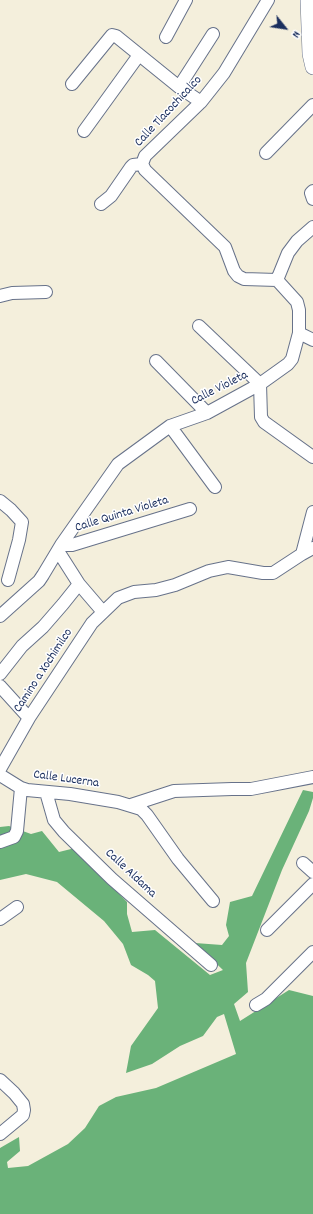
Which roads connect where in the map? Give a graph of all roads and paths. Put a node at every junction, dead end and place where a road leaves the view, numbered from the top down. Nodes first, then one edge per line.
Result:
1 (186, 0) edge
2 (268, 0) edge
3 (308, 0) edge
4 (213, 34) dead end
5 (166, 37) dead end
6 (139, 55) junction
7 (313, 67) edge
8 (72, 84) dead end
9 (179, 87) junction
10 (201, 102) junction
11 (313, 105) edge
12 (84, 131) dead end
13 (266, 153) dead end
14 (142, 164) junction
15 (313, 191) edge
16 (313, 199) edge
17 (101, 204) dead end
18 (313, 228) edge
19 (277, 280) junction
20 (46, 292) dead end
21 (0, 296) edge
22 (199, 326) dead end
23 (299, 334) junction
24 (313, 340) edge
25 (156, 362) dead end
26 (260, 384) junction
27 (207, 413) junction
28 (170, 426) junction
29 (313, 457) edge
30 (215, 487) dead end
31 (0, 501) edge
32 (190, 509) dead end
33 (313, 512) edge
34 (60, 548) junction
35 (313, 548) edge
36 (302, 554) junction
37 (8, 580) dead end
38 (79, 584) junction
39 (103, 612) junction
40 (0, 616) edge
41 (0, 674) edge
42 (0, 686) edge
43 (29, 718) junction
44 (0, 769) edge
45 (0, 775) edge
46 (313, 777) edge
47 (21, 788) junction
48 (46, 792) junction
49 (131, 805) junction
50 (0, 842) edge
51 (303, 863) dead end
52 (313, 872) edge
53 (313, 884) edge
54 (213, 901) dead end
55 (17, 907) dead end
56 (0, 919) edge
57 (267, 930) dead end
58 (313, 952) edge
59 (211, 965) dead end
60 (256, 1005) dead end
61 (0, 1080) edge
62 (0, 1134) edge

1 - 5 street
2 - 10 street, Calle Tlacochicalco
3 - 7 main road
4 - 9 street
6 - 8 street
6 - 9 street
6 - 12 street
9 - 10 street
10 - 14 street, Calle Tlacochicalco
11 - 13 street
14 - 17 street
14 - 19 street, Calle Tlacochicalco
15 - 16 street
18 - 19 street
19 - 23 street, Calle Violeta
20 - 21 street
22 - 26 street
23 - 24 street
23 - 26 street, Calle Violeta
25 - 27 street
26 - 27 street, Calle Violeta
26 - 29 street
27 - 28 street, Calle Violeta
28 - 30 street
28 - 34 street, Calle Violeta
31 - 37 street
32 - 34 street, Calle Quinta Violeta
33 - 36 street
34 - 38 street
34 - 40 street, Calle Violeta
35 - 36 street, Camino a Xochimilco
36 - 39 street, Camino a Xochimilco
38 - 39 street
38 - 41 street
39 - 43 street, Camino a Xochimilco
42 - 43 street
43 - 44 street, Camino a Xochimilco
45 - 47 street, Calle Lucerna
46 - 49 street
47 - 48 street, Calle Lucerna
47 - 50 street
48 - 49 street, Calle Lucerna
48 - 59 street, Calle Aldama
49 - 54 street
51 - 52 street
53 - 57 street
55 - 56 street
58 - 60 street
61 - 62 street

